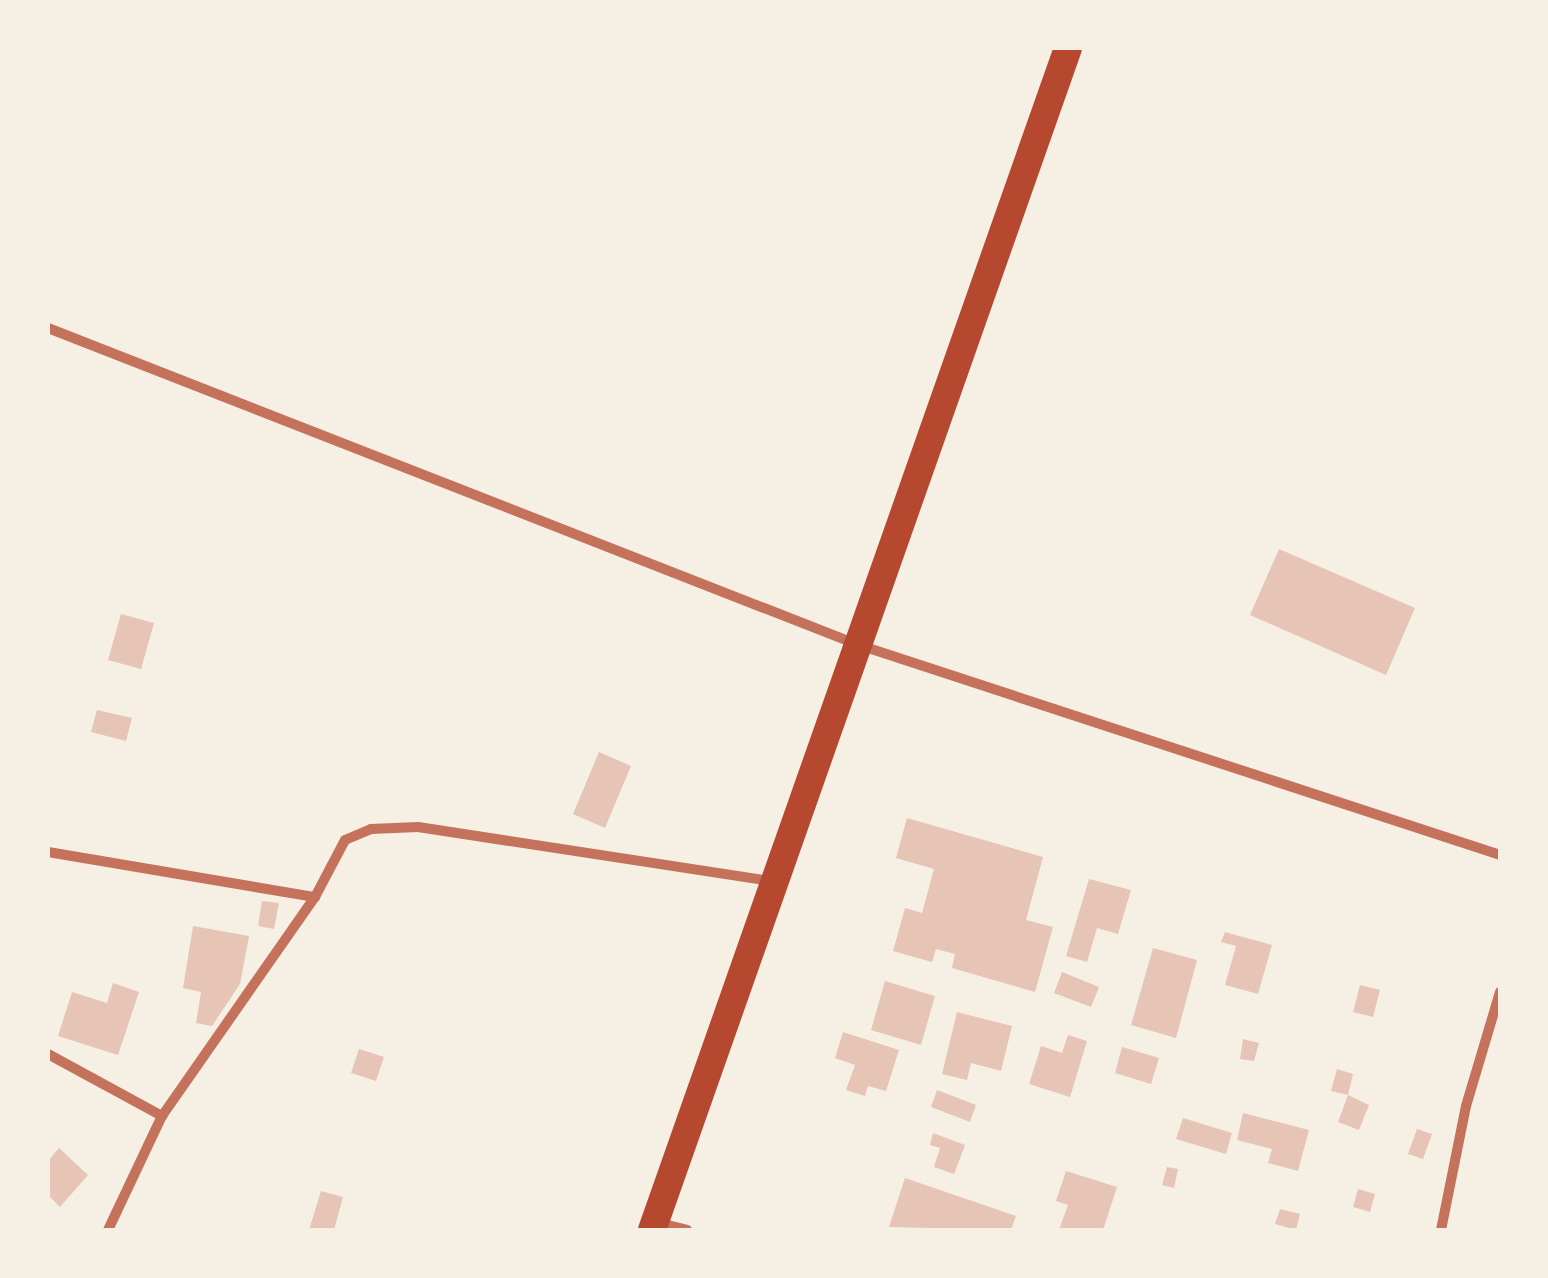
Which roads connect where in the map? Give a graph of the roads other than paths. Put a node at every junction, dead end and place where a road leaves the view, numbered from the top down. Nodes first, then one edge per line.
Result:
1 (1068, 48) edge
2 (48, 328) edge
3 (856, 644) junction
4 (48, 852) edge
5 (1500, 855) edge
6 (772, 881) junction
7 (315, 897) junction
8 (1500, 992) edge
9 (48, 1054) edge
10 (162, 1116) junction
11 (654, 1226) edge
12 (108, 1230) edge
13 (687, 1230) edge
14 (1442, 1230) edge

1 - 3 highway
2 - 3 street
3 - 5 street
3 - 6 highway
4 - 7 street
6 - 7 street
6 - 11 highway
7 - 10 street
8 - 14 street
9 - 10 street
10 - 12 street
11 - 13 street

